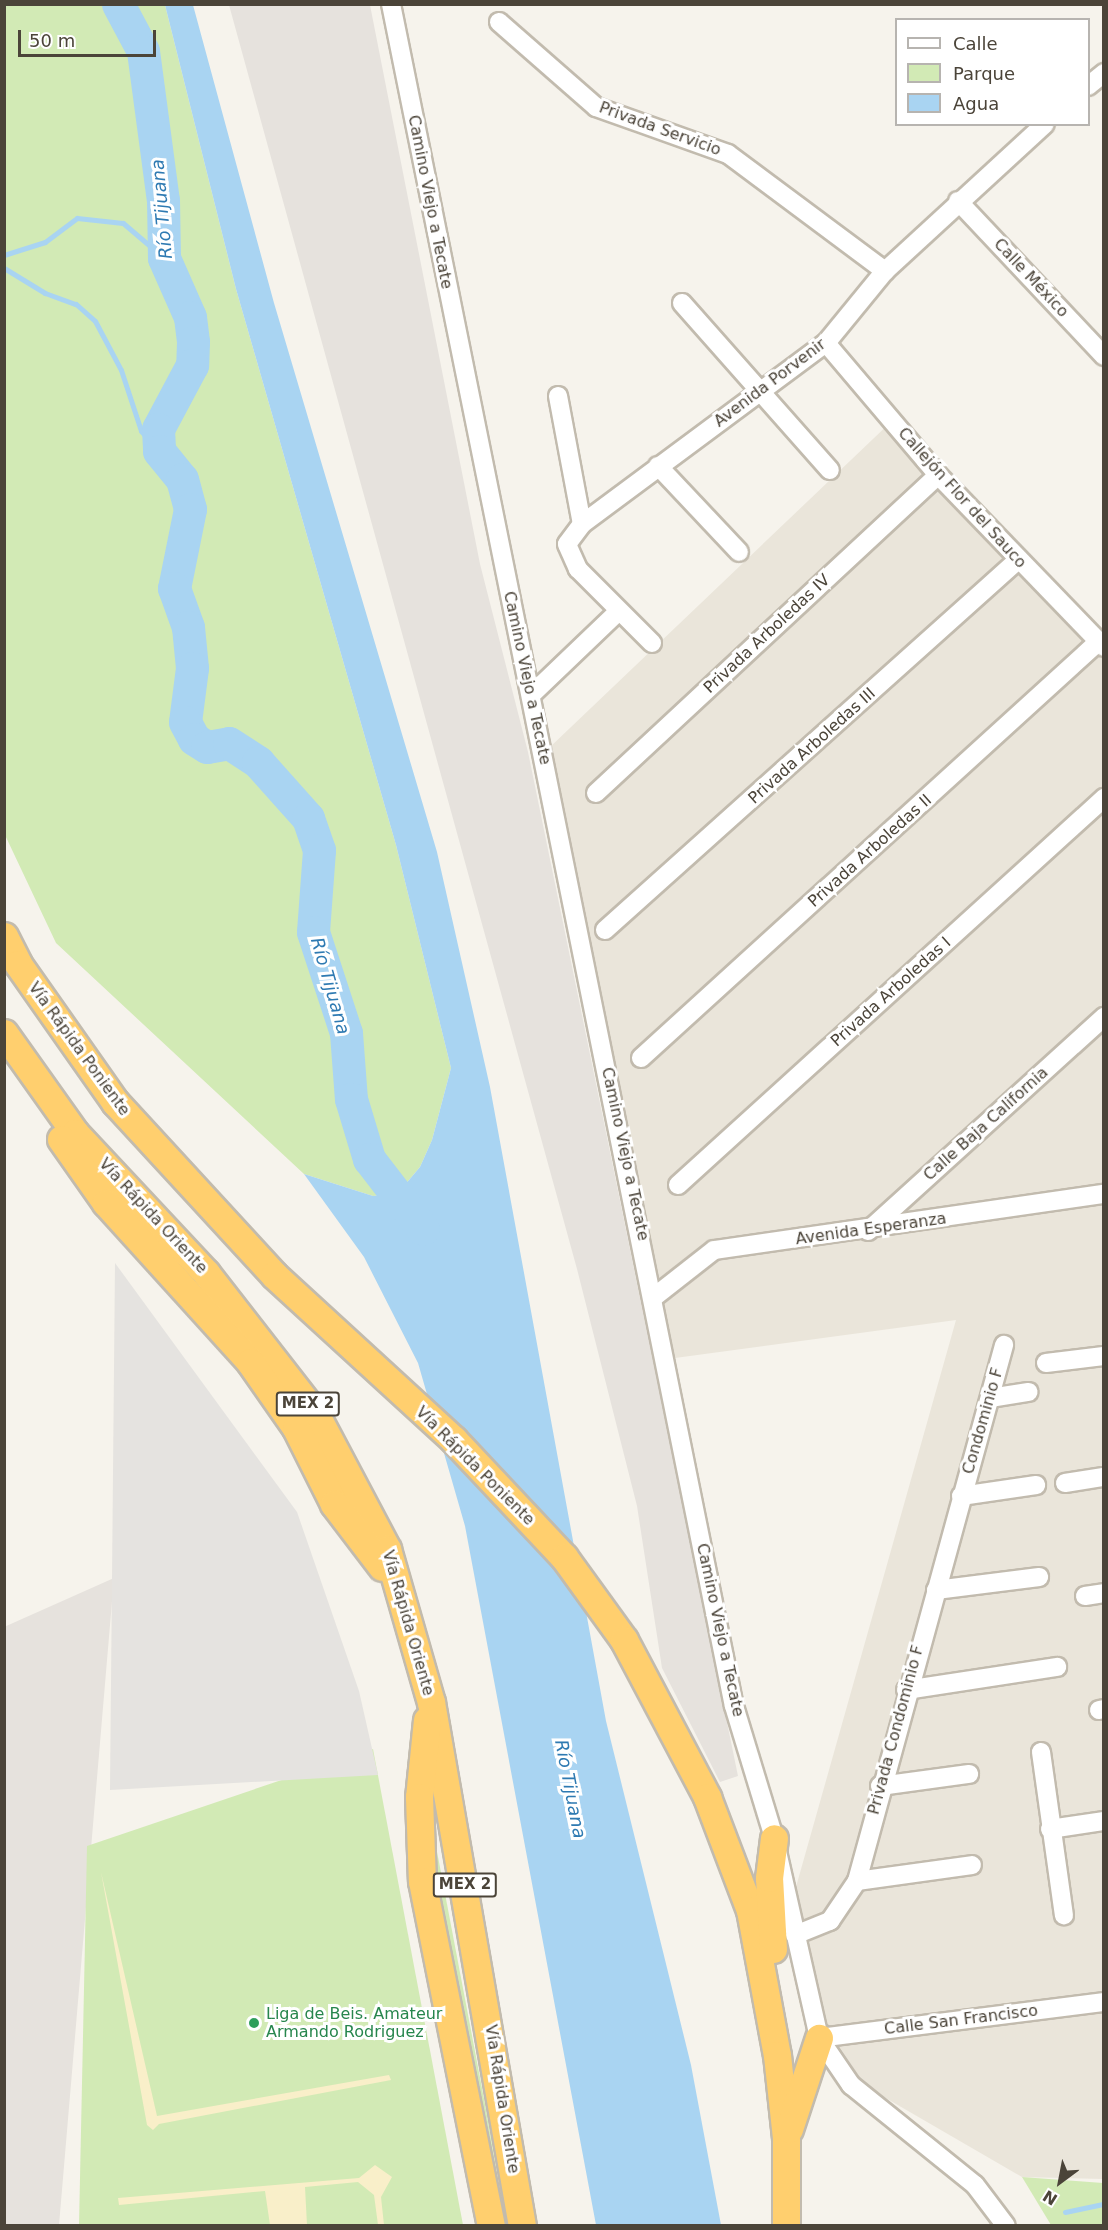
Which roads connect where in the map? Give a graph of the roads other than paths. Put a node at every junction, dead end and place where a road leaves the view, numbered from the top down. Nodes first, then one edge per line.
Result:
1 (391, 4) edge
2 (499, 22) dead end
3 (1104, 73) edge
4 (1090, 85) edge
5 (1043, 126) edge
6 (958, 201) junction
7 (885, 270) junction
8 (682, 303) dead end
9 (826, 344) junction
10 (1104, 356) edge
11 (759, 392) junction
12 (558, 396) dead end
13 (658, 466) junction
14 (831, 470) dead end
15 (938, 475) junction
16 (582, 524) junction
17 (739, 552) dead end
18 (1018, 561) junction
19 (618, 612) junction
20 (651, 643) dead end
21 (1101, 644) edge
22 (531, 695) junction
23 (596, 793) dead end
24 (1104, 798) edge
25 (605, 930) dead end
26 (4, 936) edge
27 (1104, 1017) edge
28 (4, 1033) edge
29 (641, 1058) dead end
30 (4, 1060) edge
31 (678, 1185) dead end
32 (1104, 1194) edge
33 (868, 1231) junction
34 (654, 1297) junction
35 (1004, 1345) dead end
36 (1104, 1356) edge
37 (1046, 1363) dead end
38 (1029, 1392) dead end
39 (990, 1398) junction
40 (1104, 1477) edge
41 (1065, 1483) dead end
42 (1036, 1485) dead end
43 (961, 1496) junction
44 (1040, 1577) dead end
45 (400, 1590) junction
46 (936, 1590) junction
47 (1104, 1593) edge
48 (1085, 1596) dead end
49 (1057, 1667) dead end
50 (906, 1690) junction
51 (431, 1702) junction
52 (1041, 1752) dead end
53 (969, 1774) dead end
54 (880, 1786) junction
55 (1104, 1821) edge
56 (1050, 1829) junction
57 (774, 1838) junction
58 (972, 1865) dead end
59 (857, 1881) junction
60 (1064, 1915) dead end
61 (795, 1935) junction
62 (1104, 2002) edge
63 (819, 2037) junction
64 (777, 2055) junction
65 (786, 2138) junction
66 (490, 2226) edge
67 (522, 2226) edge
68 (786, 2226) edge
69 (1006, 2226) edge

1 - 22 street, Camino Viejo a Tecate
2 - 7 street, Privada Servicio
3 - 4 street
5 - 6 street, Avenida Porvenir
6 - 7 street, Avenida Porvenir
6 - 10 street, Calle México
7 - 9 street, Avenida Porvenir
8 - 11 street
9 - 11 street, Avenida Porvenir
9 - 15 street, Callejón Flor del Sauco
11 - 13 street, Avenida Porvenir
11 - 14 street
12 - 16 street
13 - 16 street, Avenida Porvenir
13 - 17 street
15 - 18 street, Callejón Flor del Sauco
15 - 23 street, Privada Arboledas IV
16 - 19 street
18 - 21 street, Callejón Flor del Sauco
18 - 25 street, Privada Arboledas III
19 - 20 street
19 - 22 street
21 - 29 street, Privada Arboledas II
22 - 34 street, Camino Viejo a Tecate
24 - 31 street, Privada Arboledas I
26 - 64 highway, Vía Rápida Poniente
27 - 33 street, Calle Baja California
28 - 45 highway, Vía Rápida Oriente / MEX 2
30 - 45 highway
32 - 33 street, Avenida Esperanza
33 - 34 street, Avenida Esperanza
34 - 57 street, Camino Viejo a Tecate
35 - 39 street, Condominio F
36 - 37 street
38 - 39 street
39 - 43 street, Condominio F
40 - 41 street
42 - 43 street
43 - 46 street, Privada Condominio F
44 - 46 street
45 - 51 highway, Vía Rápida Oriente / MEX 2
46 - 50 street, Privada Condominio F
47 - 48 street
49 - 50 street
50 - 54 street, Privada Condominio F
51 - 66 highway
51 - 67 highway, Vía Rápida Oriente / MEX 2
52 - 56 street
53 - 54 street
54 - 59 street, Privada Condominio F
55 - 56 street
56 - 60 street
57 - 61 street, Camino Viejo a Tecate
57 - 64 highway
58 - 59 street
59 - 61 street, Privada Condominio F
61 - 63 street, Camino Viejo a Tecate
62 - 63 street, Calle San Francisco
63 - 65 highway
63 - 69 street, Camino Viejo a Tecate
64 - 65 highway
65 - 68 highway

